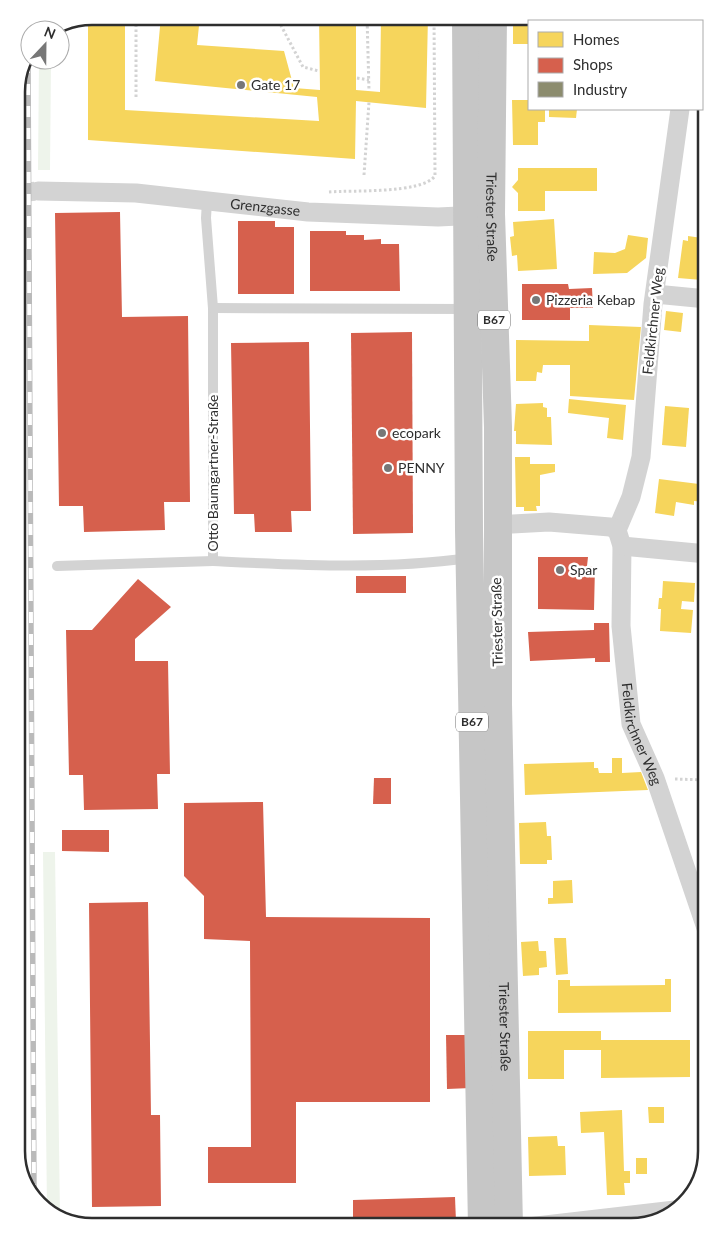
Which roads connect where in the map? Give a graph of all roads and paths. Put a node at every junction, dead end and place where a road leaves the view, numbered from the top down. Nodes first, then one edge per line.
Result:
1 (136, 25) edge
2 (281, 25) edge
3 (367, 25) edge
4 (434, 25) edge
5 (467, 25) edge
6 (492, 25) edge
7 (319, 71) dead end
8 (356, 78) dead end
9 (369, 80) junction
10 (369, 91) dead end
11 (136, 98) dead end
12 (369, 102) dead end
13 (680, 110) edge
14 (364, 175) dead end
15 (38, 191) tunnel mouth
16 (321, 193) dead end
17 (207, 200) junction
18 (480, 216) junction
19 (655, 294) junction
20 (698, 297) edge
21 (213, 308) junction
22 (469, 309) junction
23 (496, 525) junction
24 (619, 538) junction
25 (698, 552) edge
26 (470, 558) junction
27 (213, 561) junction
28 (57, 566) dead end
29 (655, 778) junction
30 (698, 780) edge
31 (698, 905) edge
32 (658, 1212) edge
33 (482, 1218) edge
34 (509, 1218) edge
35 (606, 1218) edge

1 - 11 path
2 - 7 path
3 - 9 path
4 - 16 path
5 - 18 main road, Triester Straße / B67
6 - 18 main road, Triester Straße / B67
8 - 9 path
9 - 10 path
12 - 14 path
13 - 19 street, Feldkirchner Weg
15 - 17 street, Grenzgasse
17 - 18 street, Grenzgasse
17 - 21 lane, Otto Baumgartner-Straße
18 - 22 main road, Triester Straße / B67
18 - 23 main road, Triester Straße / B67
19 - 20 street
19 - 24 street, Feldkirchner Weg
21 - 22 lane
21 - 27 lane, Otto Baumgartner-Straße
22 - 26 main road, Triester Straße / B67
23 - 24 street
23 - 34 main road, Triester Straße / B67
24 - 25 street
24 - 29 street, Feldkirchner Weg
26 - 27 lane, Otto Baumgartner-Straße
26 - 33 main road, Triester Straße / B67
27 - 28 lane
29 - 30 path
29 - 31 street, Feldkirchner Weg
32 - 35 street

